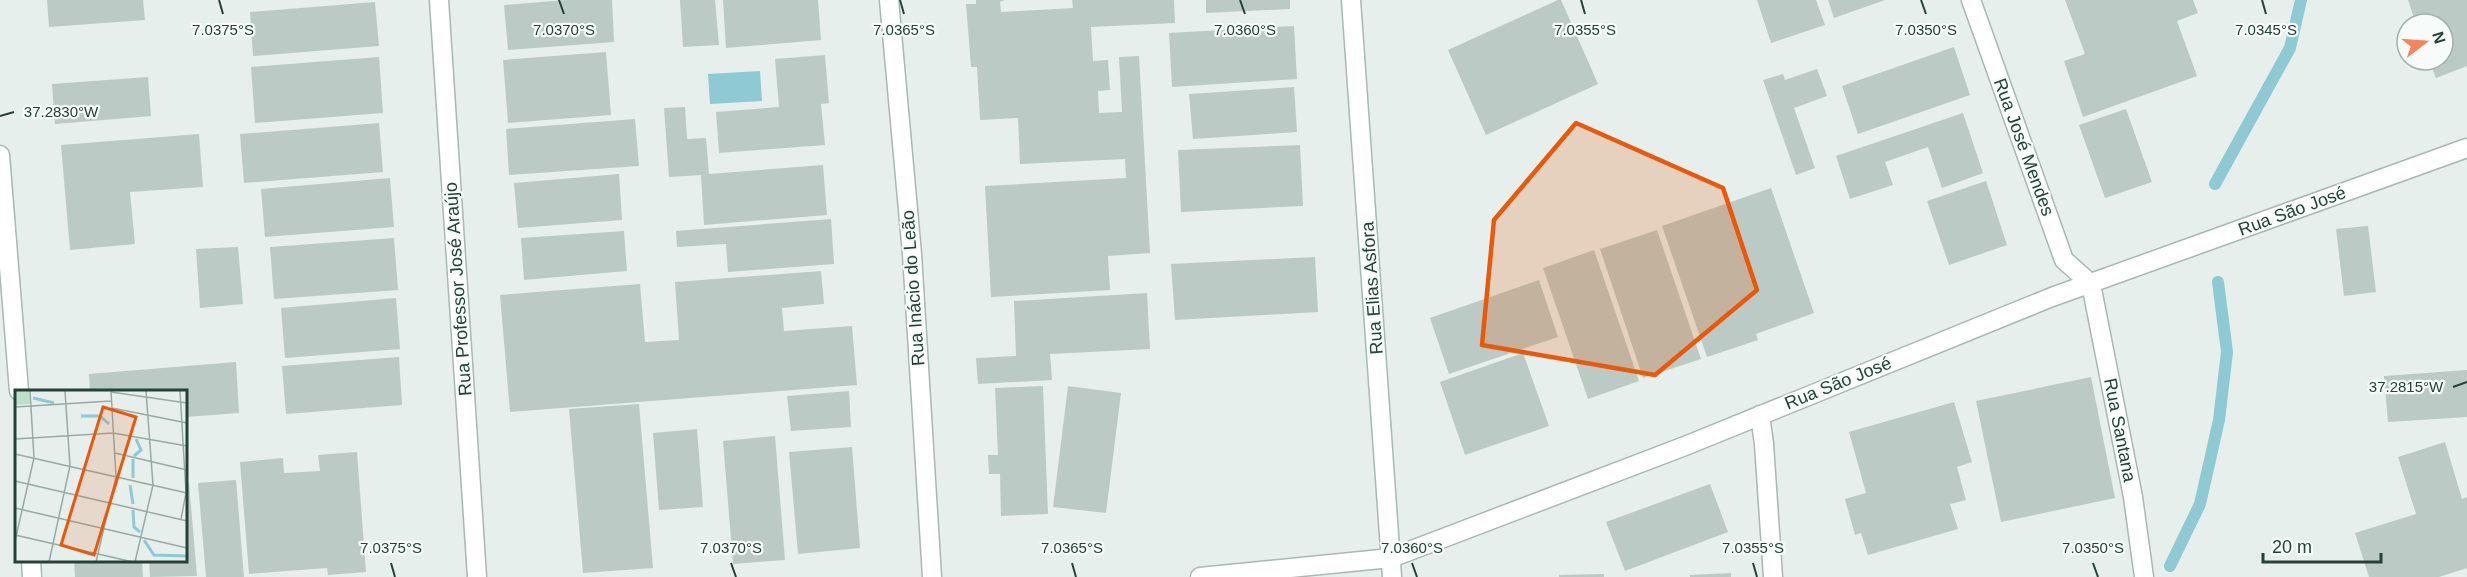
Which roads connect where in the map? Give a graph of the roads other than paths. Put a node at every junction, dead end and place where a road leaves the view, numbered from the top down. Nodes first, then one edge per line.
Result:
1 (439, 0) edge
2 (889, 0) edge
3 (1351, 0) edge
4 (1971, 0) edge
5 (2467, 148) edge
6 (0, 155) edge
7 (2091, 284) junction
8 (19, 390) edge
9 (1760, 415) junction
10 (1391, 558) junction
11 (31, 562) edge
12 (32, 577) edge
13 (477, 577) edge
14 (932, 577) edge
15 (1200, 577) edge
16 (1392, 577) edge
17 (1773, 577) edge
18 (2144, 577) edge

1 - 13 street, Rua Professor José Araújo
2 - 14 street, Rua Inácio do Leão
3 - 10 street, Rua Elias Asfora
4 - 7 street, Rua José Mendes
5 - 7 street, Rua São José
6 - 8 street
7 - 9 street, Rua São José
7 - 18 street, Rua Santana
9 - 10 street, Rua São José
9 - 17 street
10 - 15 street, Rua São José
10 - 16 street, Rua Elias Asfora
11 - 12 street

